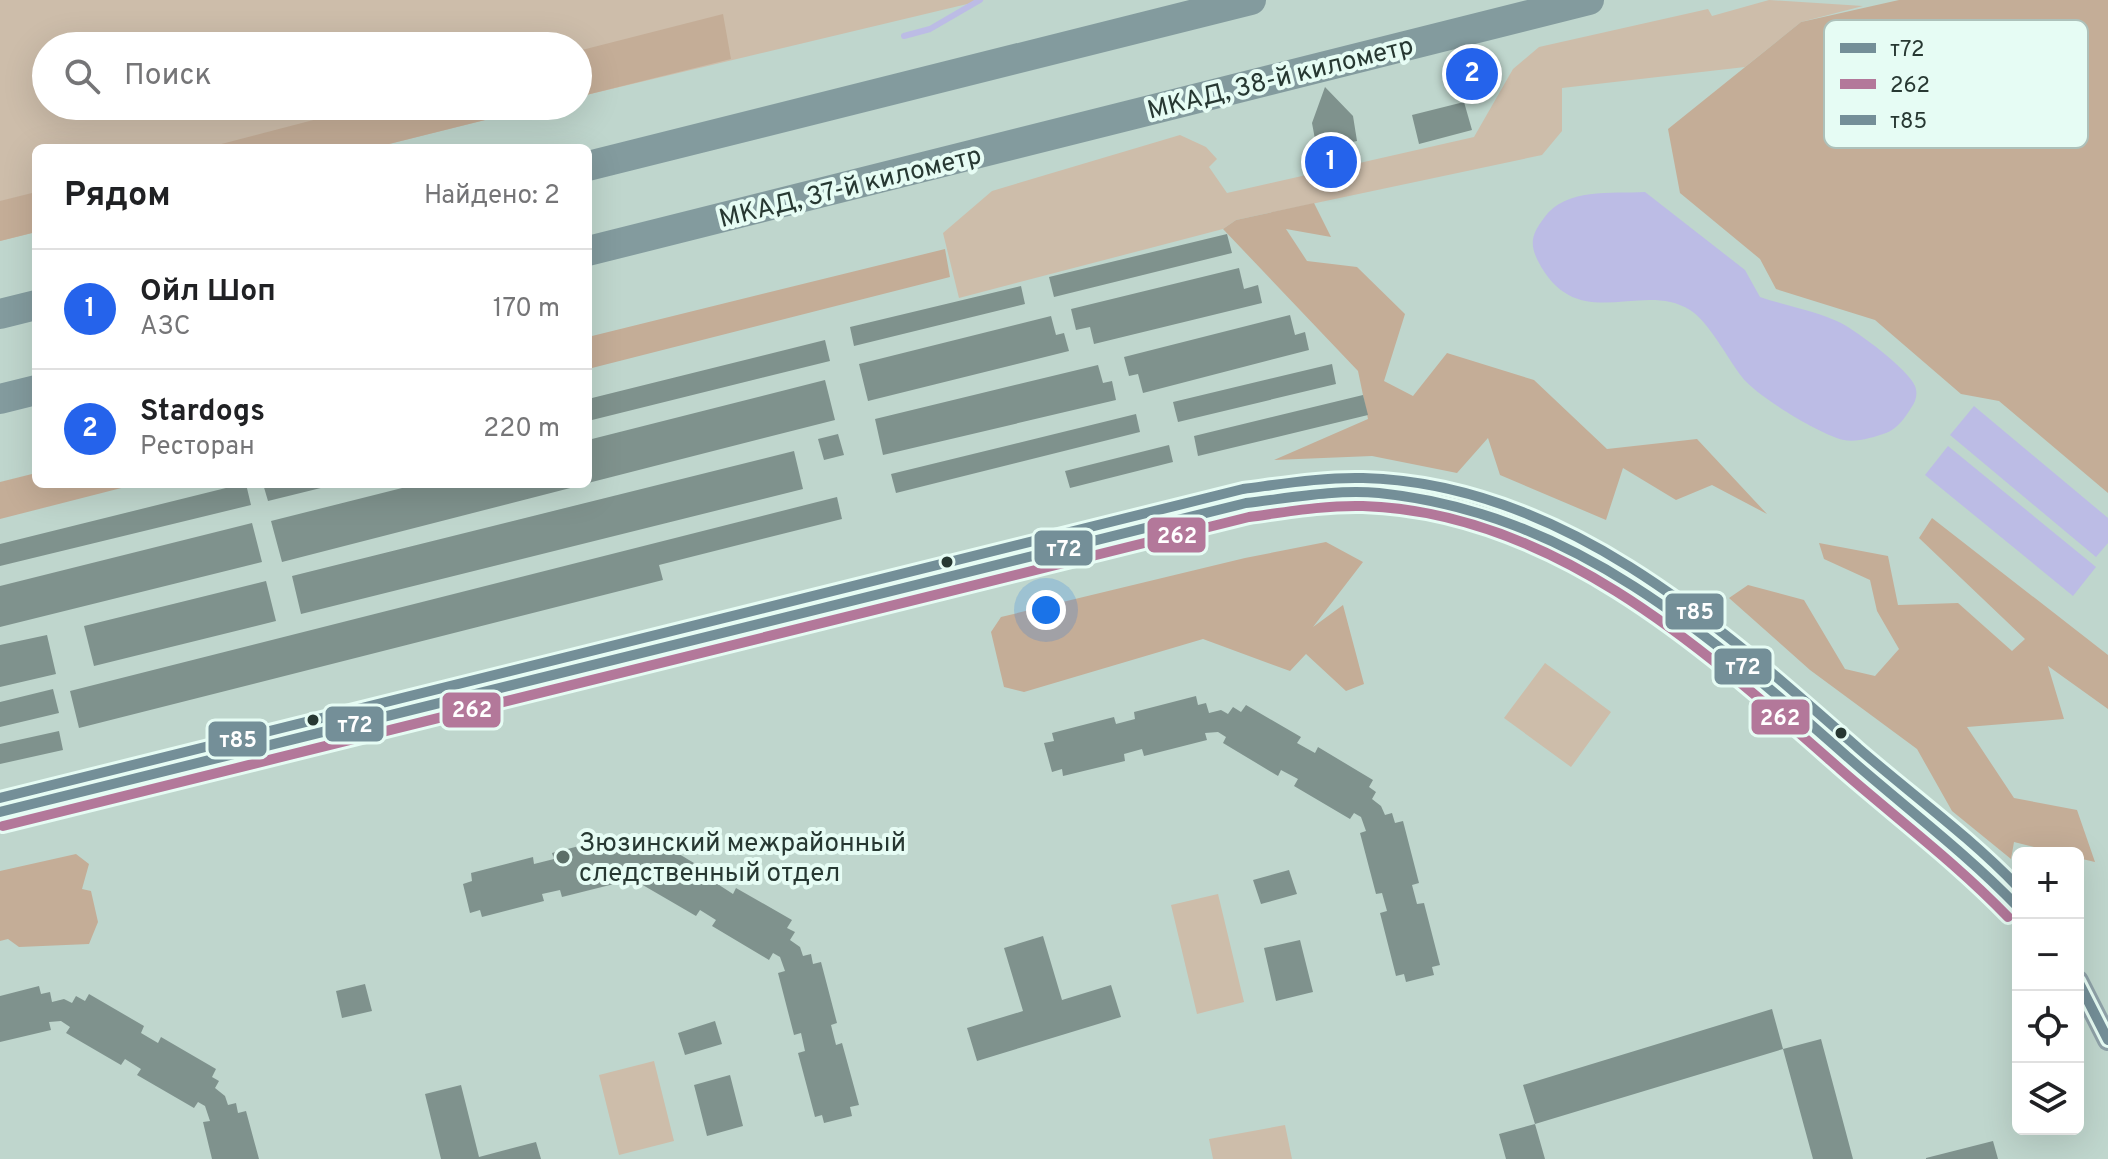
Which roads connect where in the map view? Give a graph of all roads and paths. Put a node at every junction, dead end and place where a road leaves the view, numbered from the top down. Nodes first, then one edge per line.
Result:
1 (1251, 0) edge
2 (1589, 0) edge
3 (1112, 120) joint
4 (592, 165) edge
5 (592, 250) edge
6 (32, 306) edge
7 (0, 314) edge
8 (32, 391) edge
9 (0, 399) edge
10 (0, 812) edge
11 (2012, 901) edge
12 (2084, 983) edge
13 (2084, 991) edge
14 (2108, 992) edge
15 (2106, 1030) edge

1 - 4 highway
2 - 3 highway, МКАД, 38-й километр
3 - 5 highway, МКАД, 37-й километр
6 - 7 highway
8 - 9 highway
10 - 11 street
12 - 14 street
13 - 15 street

